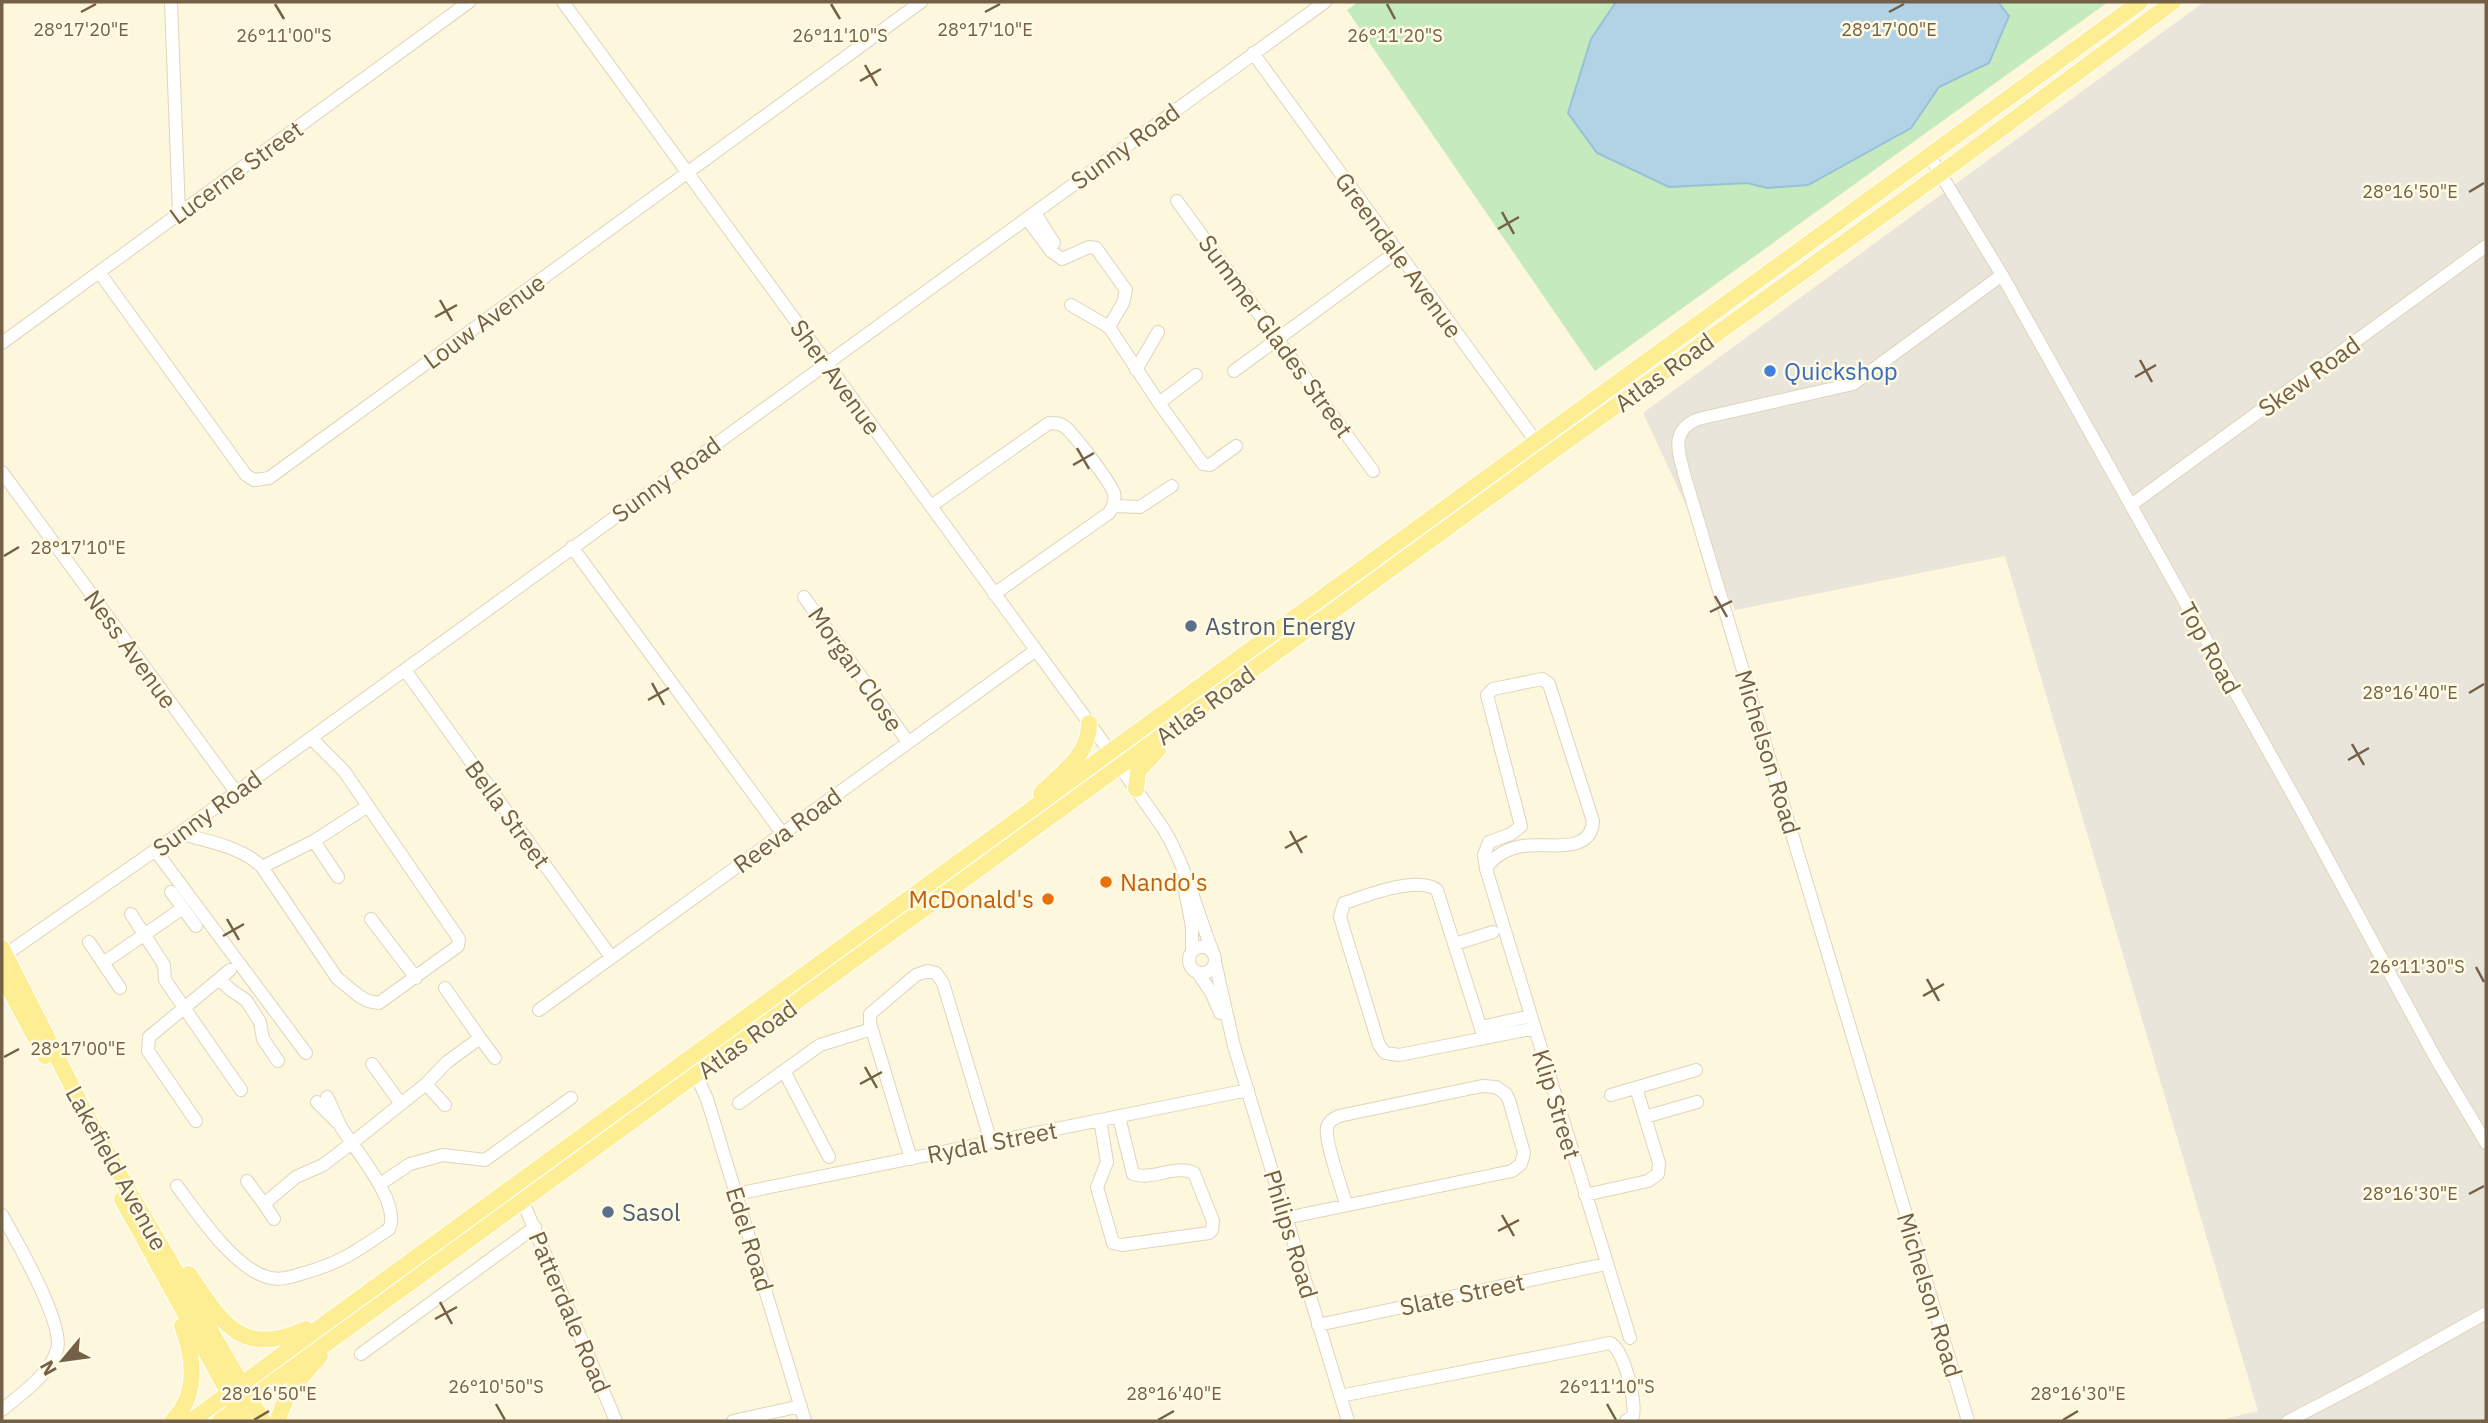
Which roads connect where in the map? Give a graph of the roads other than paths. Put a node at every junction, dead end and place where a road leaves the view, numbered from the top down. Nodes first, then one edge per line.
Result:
1 (171, 2) edge
2 (447, 2) edge
3 (469, 2) edge
4 (563, 2) edge
5 (921, 2) edge
6 (1325, 2) edge
7 (2140, 2) edge
8 (2173, 2) edge
9 (447, 18) junction
10 (1253, 52) junction
11 (1929, 155) junction
12 (1941, 173) junction
13 (687, 174) junction
14 (1177, 201) dead end
15 (179, 213) junction
16 (1031, 216) junction
17 (2486, 246) edge
18 (1396, 252) junction
19 (99, 272) junction
20 (2002, 275) junction
21 (1071, 305) dead end
22 (1109, 327) junction
23 (1158, 332) dead end
24 (1278, 340) junction
25 (2, 343) edge
26 (826, 363) junction
27 (1136, 370) junction
28 (1234, 371) dead end
29 (1196, 375) dead end
30 (1159, 403) junction
31 (1535, 442) junction
32 (1236, 446) dead end
33 (1546, 456) junction
34 (1373, 471) dead end
35 (2, 472) edge
36 (1172, 486) dead end
37 (2131, 505) junction
38 (931, 506) junction
39 (1114, 506) junction
40 (572, 547) junction
41 (994, 594) junction
42 (804, 597) dead end
43 (1036, 650) junction
44 (405, 670) junction
45 (1191, 715) junction
46 (1089, 723) junction
47 (311, 738) junction
48 (908, 742) junction
49 (1110, 752) junction
50 (1120, 766) junction
51 (1136, 789) junction
52 (236, 792) junction
53 (368, 806) junction
54 (1011, 826) junction
55 (180, 833) junction
56 (782, 834) junction
57 (314, 841) junction
58 (155, 850) junction
59 (262, 867) junction
60 (1486, 869) junction
61 (1184, 874) junction
62 (338, 877) dead end
63 (171, 892) dead end
64 (183, 908) junction
65 (131, 914) dead end
66 (371, 919) dead end
67 (195, 926) dead end
68 (1493, 932) dead end
69 (144, 935) junction
70 (89, 942) dead end
71 (1455, 944) junction
72 (1192, 950) junction
73 (3, 954) edge
74 (1214, 956) junction
75 (611, 957) junction
76 (103, 963) junction
77 (230, 970) dead end
78 (1199, 973) junction
79 (2, 975) edge
80 (416, 978) junction
81 (219, 979) junction
82 (120, 988) dead end
83 (444, 988) dead end
84 (184, 1008) junction
85 (539, 1010) dead end
86 (1533, 1022) junction
87 (872, 1029) junction
88 (1483, 1032) junction
89 (480, 1038) junction
90 (1234, 1046) junction
91 (306, 1053) dead end
92 (495, 1058) dead end
93 (688, 1060) junction
94 (278, 1061) dead end
95 (372, 1064) dead end
96 (1696, 1070) dead end
97 (784, 1072) junction
98 (697, 1075) junction
99 (426, 1084) junction
100 (1636, 1088) junction
101 (242, 1090) dead end
102 (1248, 1090) junction
103 (1611, 1095) dead end
104 (571, 1098) dead end
105 (322, 1100) dead end
106 (1698, 1102) dead end
107 (739, 1103) dead end
108 (401, 1104) junction
109 (445, 1105) dead end
110 (1119, 1116) junction
111 (1645, 1117) junction
112 (1100, 1120) junction
113 (196, 1121) dead end
114 (991, 1142) junction
115 (352, 1143) junction
116 (2486, 1143) edge
117 (829, 1157) dead end
118 (911, 1158) junction
119 (247, 1181) dead end
120 (380, 1184) junction
121 (177, 1186) dead end
122 (130, 1193) junction
123 (736, 1194) junction
124 (1585, 1195) junction
125 (523, 1202) junction
126 (264, 1204) junction
127 (1346, 1204) junction
128 (2, 1214) edge
129 (130, 1215) junction
130 (1286, 1218) junction
131 (274, 1219) dead end
132 (535, 1227) junction
133 (1606, 1264) junction
134 (338, 1312) junction
135 (2486, 1313) edge
136 (1318, 1325) junction
137 (343, 1331) junction
138 (1630, 1338) dead end
139 (361, 1354) dead end
140 (242, 1382) junction
141 (228, 1392) junction
142 (1340, 1396) junction
143 (251, 1399) junction
144 (801, 1406) junction
145 (2, 1410) edge
146 (240, 1415) edge
147 (172, 1421) edge
148 (191, 1421) edge
149 (220, 1421) edge
150 (263, 1421) edge
151 (278, 1421) edge
152 (616, 1421) edge
153 (733, 1421) edge
154 (805, 1421) edge
155 (1348, 1421) edge
156 (1626, 1421) edge
157 (1968, 1421) edge
158 (2288, 1421) edge

1 - 15 street
2 - 9 street
3 - 9 street, Lucerne Street
4 - 13 street, Sher Avenue
5 - 13 street, Louw Avenue
6 - 10 street, Sunny Road
7 - 11 main road, Atlas Road
8 - 12 main road, Atlas Road
9 - 15 street, Lucerne Street
10 - 16 street, Sunny Road
10 - 18 street, Greendale Avenue
11 - 12 street, Top Road
11 - 31 main road, Atlas Road
12 - 20 street, Top Road
12 - 33 main road, Atlas Road
13 - 19 street, Louw Avenue
13 - 26 street, Sher Avenue
14 - 24 street, Summer Glades Street
15 - 19 street, Lucerne Street
16 - 22 street
16 - 26 street, Sunny Road
17 - 37 street, Skew Road
18 - 24 street
18 - 31 street, Greendale Avenue
19 - 25 street, Lucerne Street
20 - 37 street, Top Road
20 - 157 street, Michelson Road
21 - 22 street
22 - 27 street
23 - 27 street
24 - 28 street
24 - 34 street, Summer Glades Street
26 - 38 street, Sher Avenue
26 - 40 street, Sunny Road
27 - 30 street
29 - 30 street
30 - 32 street
31 - 33 street, Greendale Avenue
31 - 49 main road, Atlas Road
33 - 45 main road, Atlas Road
35 - 52 street, Ness Avenue
36 - 39 street
37 - 116 street, Top Road
38 - 39 street
38 - 41 street, Sher Avenue
39 - 41 street
40 - 44 street, Sunny Road
40 - 56 street
41 - 43 street, Sher Avenue
42 - 48 street, Morgan Close
43 - 46 street, Sher Avenue
43 - 48 street, Reeva Road
44 - 47 street, Sunny Road
44 - 75 street, Bella Street
45 - 50 main road, Atlas Road
45 - 51 main road
46 - 49 street, Sher Avenue
46 - 54 main road
47 - 52 street, Sunny Road
47 - 53 street
48 - 56 street, Reeva Road
49 - 50 street, Philips Road
49 - 54 main road, Atlas Road
50 - 51 street, Philips Road
50 - 98 main road, Atlas Road
51 - 61 street, Philips Road
52 - 55 street, Sunny Road
53 - 57 street
53 - 80 street
54 - 93 main road, Atlas Road
55 - 58 street, Sunny Road
55 - 59 street
56 - 75 street, Reeva Road
57 - 59 street
57 - 62 street
58 - 73 street, Sunny Road
58 - 91 street
59 - 80 street
60 - 60 street
60 - 86 street, Klip Street
61 - 72 street, Philips Road
61 - 74 street, Philips Road
63 - 64 street
64 - 67 street
64 - 69 street
65 - 69 street
66 - 80 street
68 - 71 street
69 - 76 street
69 - 84 street
70 - 76 street
71 - 88 street
71 - 88 street
72 - 74 street
72 - 78 street
73 - 122 main road, Lakefield Avenue
74 - 78 street
74 - 90 street, Philips Road
75 - 85 street, Reeva Road
76 - 82 street
77 - 81 street
78 - 90 street, Philips Road
79 - 129 main road, Lakefield Avenue
81 - 84 street
81 - 94 street
83 - 89 street
84 - 101 street
84 - 113 street
86 - 88 street
86 - 124 street, Klip Street
87 - 97 street
87 - 114 street
87 - 118 street
89 - 92 street
89 - 99 street
90 - 102 street, Philips Road
93 - 98 street, Edel Road
93 - 134 main road, Atlas Road
95 - 108 street
96 - 100 street
97 - 107 street
97 - 117 street
98 - 123 street, Edel Road
98 - 125 main road, Atlas Road
99 - 108 street
99 - 109 street
100 - 103 street
100 - 111 street
102 - 110 street, Rydal Street
102 - 130 street, Philips Road
104 - 120 street
105 - 115 street
106 - 111 street
108 - 115 street
110 - 112 street, Rydal Street
110 - 112 street
111 - 124 street
112 - 114 street, Rydal Street
114 - 118 street, Rydal Street
115 - 120 street
115 - 126 street
118 - 123 street, Rydal Street
119 - 126 street
120 - 121 street
122 - 134 main road
122 - 140 main road, Lakefield Avenue
123 - 144 street, Edel Road
124 - 133 street, Klip Street
125 - 132 street, Patterdale Road
125 - 137 main road, Atlas Road
126 - 131 street
127 - 127 street
127 - 130 street
128 - 145 street
129 - 141 main road, Lakefield Avenue
129 - 147 main road
130 - 136 street, Philips Road
132 - 139 street
132 - 152 street, Patterdale Road
133 - 136 street, Slate Street
133 - 138 street, Klip Street
134 - 140 main road, Atlas Road
135 - 158 street
136 - 142 street, Philips Road
137 - 143 main road, Atlas Road
137 - 151 main road
140 - 141 main road, Atlas Road
140 - 143 main road, Lakefield Avenue
141 - 146 main road, Lakefield Avenue
141 - 148 main road, Atlas Road
142 - 155 street, Philips Road
142 - 156 street
143 - 146 main road, Atlas Road
143 - 150 main road, Lakefield Avenue
144 - 153 street
144 - 154 street, Edel Road
146 - 149 main road, Atlas Road

